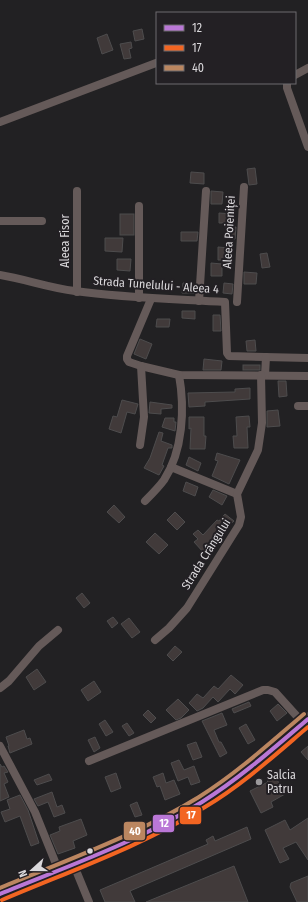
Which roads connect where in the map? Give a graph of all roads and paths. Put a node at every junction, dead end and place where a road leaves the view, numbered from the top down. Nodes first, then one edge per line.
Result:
1 (156, 62) edge
2 (308, 68) edge
3 (296, 74) edge
4 (287, 84) edge
5 (0, 122) edge
6 (305, 131) edge
7 (308, 147) edge
8 (244, 187) dead end
9 (77, 191) dead end
10 (206, 191) dead end
11 (139, 206) dead end
12 (0, 221) edge
13 (42, 221) dead end
14 (0, 275) edge
15 (77, 292) junction
16 (139, 298) junction
17 (151, 299) junction
18 (199, 300) junction
19 (238, 302) dead end
20 (266, 357) junction
21 (308, 358) edge
22 (140, 366) junction
23 (179, 375) junction
24 (263, 375) junction
25 (308, 376) edge
26 (298, 406) dead end
27 (308, 406) edge
28 (140, 445) dead end
29 (171, 467) junction
30 (237, 494) junction
31 (145, 501) dead end
32 (58, 630) dead end
33 (155, 640) dead end
34 (0, 688) edge
35 (306, 721) edge
36 (0, 746) edge
37 (88, 761) dead end
38 (73, 863) junction
39 (58, 869) junction
40 (0, 894) edge
41 (89, 902) edge

1 - 5 street
2 - 3 street
4 - 6 street
6 - 7 street
8 - 19 street, Aleea Poieniței
9 - 15 street, Aleea Fisor
10 - 18 street
11 - 16 street
12 - 13 street
14 - 15 street, Strada Tunelului - Aleea 4
15 - 16 street, Strada Tunelului - Aleea 4
16 - 17 street, Strada Tunelului - Aleea 4
17 - 18 street, Strada Tunelului - Aleea 4
17 - 22 street
18 - 20 street, Strada Tunelului - Aleea 4
20 - 21 street, Strada Tunelului - Aleea 4
20 - 24 street
22 - 23 street
22 - 28 street
23 - 24 street
23 - 29 street
24 - 25 street
24 - 30 street
26 - 27 street
29 - 30 street
29 - 31 street
30 - 33 street, Strada Crângului
32 - 34 street
35 - 37 street
35 - 38 main road
36 - 39 street
38 - 39 main road
38 - 41 street
39 - 40 main road

